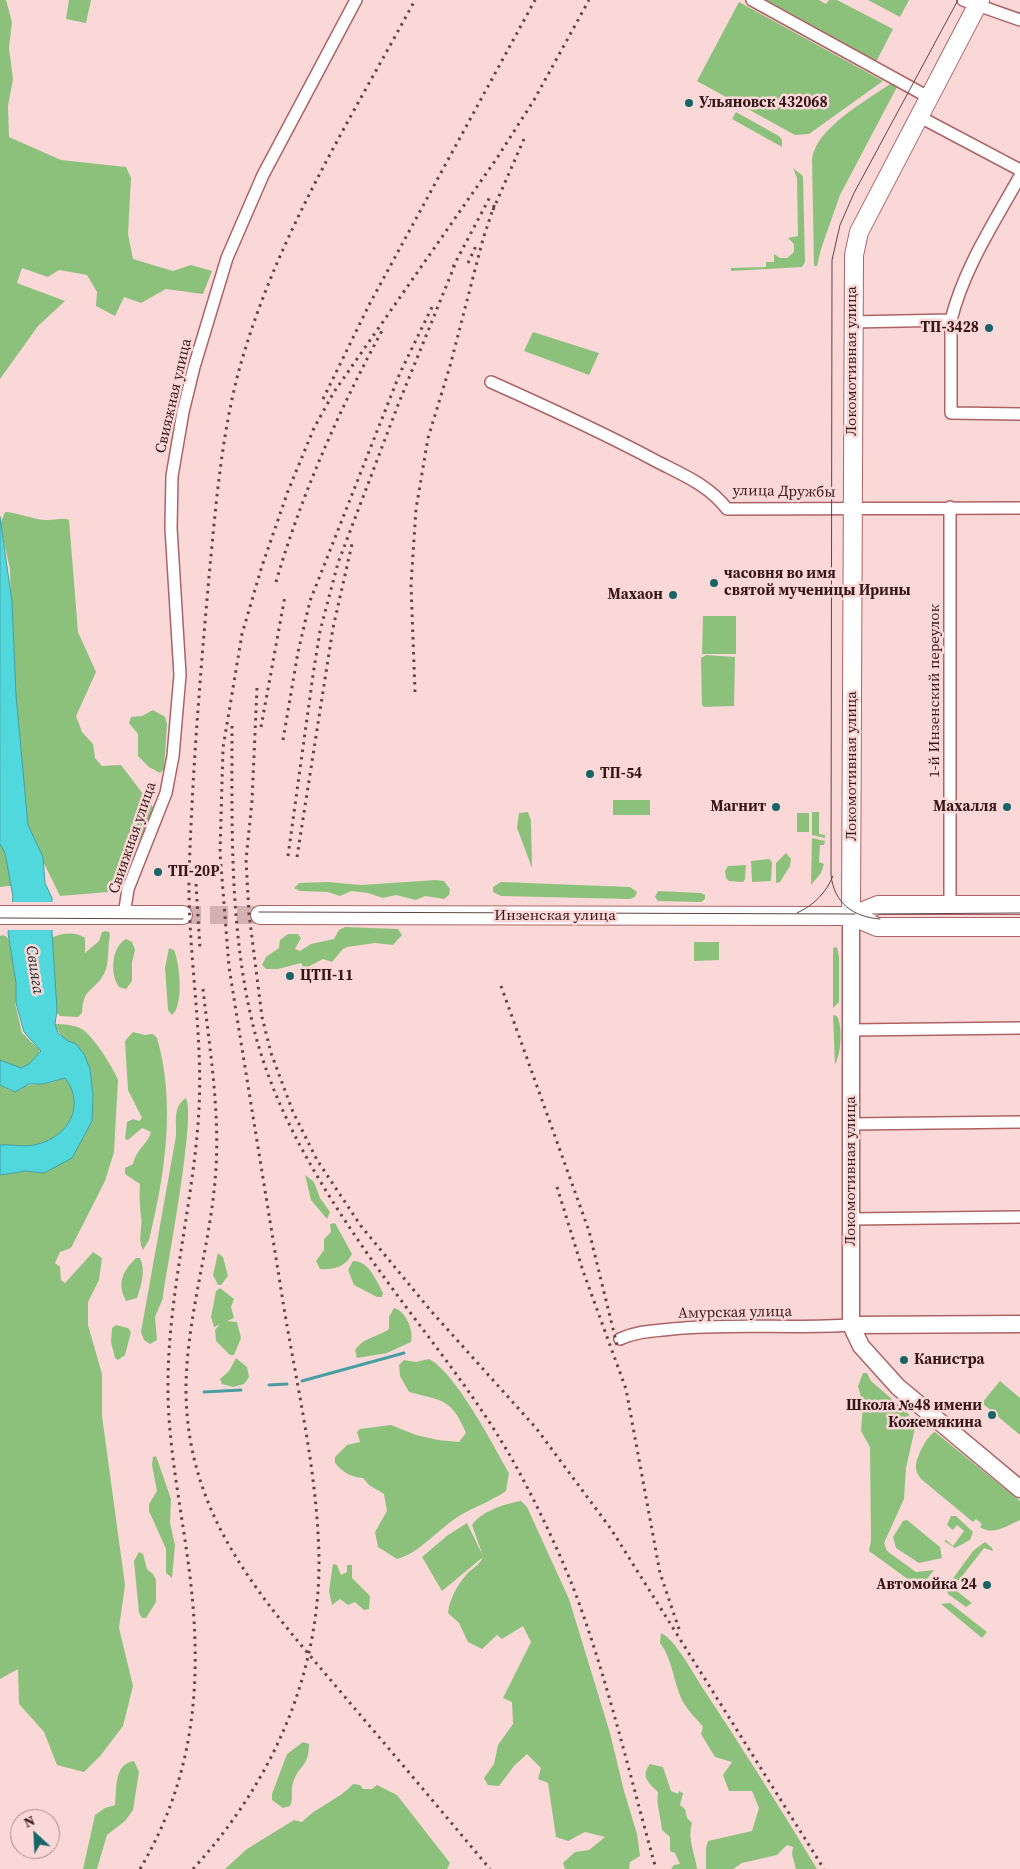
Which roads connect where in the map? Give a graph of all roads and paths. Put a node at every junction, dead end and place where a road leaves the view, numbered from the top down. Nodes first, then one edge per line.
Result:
1 (356, 0) edge
2 (752, 0) edge
3 (973, 2) edge
4 (1020, 20) edge
5 (930, 98) junction
6 (920, 117) junction
7 (1020, 170) edge
8 (1020, 176) edge
9 (951, 320) junction
10 (852, 322) junction
11 (491, 382) dead end
12 (1020, 414) edge
13 (852, 507) junction
14 (950, 507) junction
15 (1020, 508) edge
16 (950, 905) junction
17 (1020, 905) edge
18 (0, 915) edge
19 (124, 915) junction
20 (183, 915) tunnel mouth
21 (260, 915) tunnel mouth
22 (851, 916) junction
23 (1020, 927) edge
24 (1020, 1028) edge
25 (851, 1030) junction
26 (1020, 1122) edge
27 (850, 1124) junction
28 (1020, 1217) edge
29 (851, 1219) junction
30 (1020, 1324) edge
31 (852, 1325) junction
32 (620, 1339) dead end
33 (1020, 1489) edge

1 - 19 street, Свияжная улица
2 - 5 street
3 - 4 street
3 - 5 main road, Локомотивная улица
5 - 6 main road, Локомотивная улица
6 - 7 street
6 - 10 main road, Локомотивная улица
8 - 9 street
9 - 10 street
9 - 12 street
10 - 13 main road, Локомотивная улица
11 - 13 street, улица Дружбы
13 - 14 street, улица Дружбы
13 - 22 main road, Локомотивная улица
14 - 15 street, улица Дружбы
14 - 16 street, 1-й Инзенский переулок
16 - 17 main road, Инзенская улица
16 - 22 main road, Инзенская улица
18 - 19 main road
19 - 20 main road
21 - 22 main road, Инзенская улица
22 - 23 main road, Инзенская улица
22 - 25 main road, Локомотивная улица
24 - 25 street
25 - 27 main road, Локомотивная улица
26 - 27 street
27 - 29 main road, Локомотивная улица
28 - 29 street
29 - 31 main road, Локомотивная улица
30 - 31 main road
31 - 32 street, Амурская улица
31 - 33 main road, Локомотивная улица

